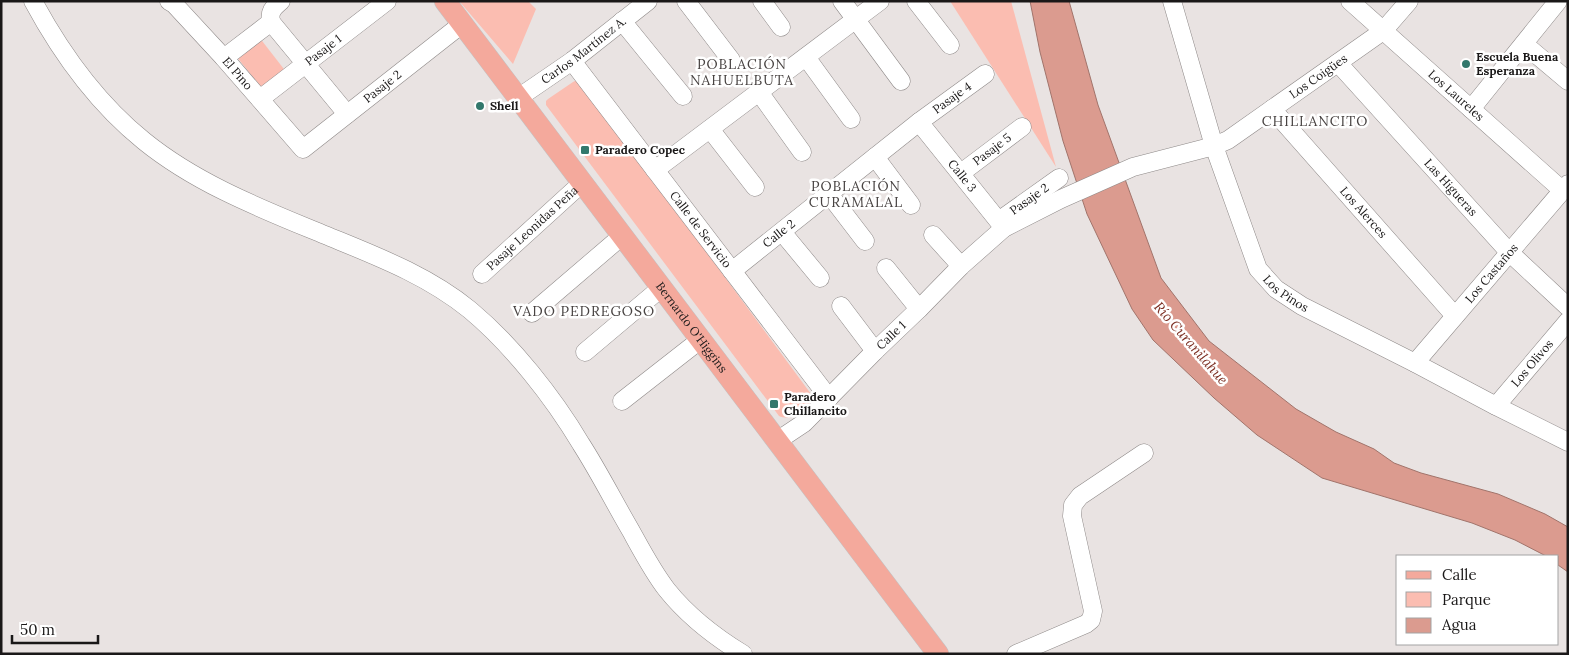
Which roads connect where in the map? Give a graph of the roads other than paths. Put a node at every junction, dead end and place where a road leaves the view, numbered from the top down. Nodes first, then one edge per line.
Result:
1 (33, 1) edge
2 (169, 1) edge
3 (281, 1) edge
4 (387, 1) edge
5 (445, 1) edge
6 (648, 1) edge
7 (686, 1) edge
8 (762, 1) edge
9 (842, 1) edge
10 (880, 1) edge
11 (916, 1) edge
12 (1172, 1) edge
13 (1350, 1) edge
14 (1409, 1) edge
15 (1558, 1) edge
16 (856, 20) junction
17 (622, 21) junction
18 (271, 22) junction
19 (462, 24) junction
20 (781, 27) dead end
21 (1383, 31) junction
22 (1524, 44) junction
23 (950, 45) dead end
24 (806, 57) junction
25 (224, 58) junction
26 (572, 60) junction
27 (732, 60) dead end
28 (1338, 63) junction
29 (306, 64) junction
30 (985, 74) dead end
31 (901, 81) dead end
32 (1568, 81) edge
33 (759, 92) junction
34 (683, 96) dead end
35 (518, 98) junction
36 (260, 99) junction
37 (1272, 109) junction
38 (1471, 109) junction
39 (347, 114) junction
40 (851, 118) dead end
41 (920, 122) junction
42 (1022, 126) dead end
43 (710, 129) junction
44 (1214, 146) junction
45 (303, 149) joint
46 (802, 152) dead end
47 (875, 157) junction
48 (655, 170) junction
49 (961, 173) junction
50 (1059, 178) dead end
51 (582, 183) junction
52 (755, 187) dead end
53 (1565, 187) edge
54 (829, 194) junction
55 (911, 206) dead end
56 (1002, 224) junction
57 (782, 232) junction
58 (934, 234) dead end
59 (622, 236) junction
60 (865, 241) dead end
61 (1509, 252) junction
62 (961, 266) junction
63 (886, 268) dead end
64 (732, 271) junction
65 (482, 274) dead end
66 (820, 278) dead end
67 (662, 288) junction
68 (841, 306) dead end
69 (1568, 307) edge
70 (919, 309) junction
71 (532, 313) dead end
72 (1455, 316) junction
73 (1568, 321) edge
74 (700, 340) junction
75 (875, 351) junction
76 (584, 352) dead end
77 (1415, 362) junction
78 (829, 398) junction
79 (622, 402) dead end
80 (1496, 406) junction
81 (777, 441) junction
82 (1568, 442) edge
83 (1144, 453) dead end
84 (743, 654) edge
85 (938, 654) edge
86 (1016, 654) edge

1 - 84 street
2 - 25 street, El Pino
3 - 18 street
4 - 29 street, Pasaje 1
5 - 19 main road, Bernardo O'Higgins
6 - 17 street, Carlos Martínez A.
7 - 27 street
8 - 20 street
9 - 16 street
10 - 16 street
11 - 23 street
12 - 44 street, Los Pinos
13 - 21 street, Los Laureles
14 - 21 street, Los Coigües
15 - 22 street
16 - 24 street
16 - 31 street
17 - 26 street, Carlos Martínez A.
17 - 34 street
18 - 25 street
18 - 29 street
19 - 35 main road, Bernardo O'Higgins
19 - 39 street, Pasaje 2
21 - 28 street, Los Coigües
21 - 38 street, Los Laureles
22 - 32 street
22 - 38 street
24 - 33 street
24 - 40 street
25 - 36 street, El Pino
26 - 35 street, Carlos Martínez A.
26 - 48 street, Calle de Servicio
28 - 37 street, Los Coigües
28 - 61 street, Las Higueras
29 - 36 street, Pasaje 1
29 - 39 street
30 - 41 street, Pasaje 4
33 - 43 street
33 - 46 street
35 - 51 main road, Bernardo O'Higgins
36 - 45 street, El Pino
37 - 44 street, Los Coigües
37 - 72 street, Los Alerces
38 - 53 street, Los Laureles
39 - 45 street, Pasaje 2
41 - 47 street, Calle 2
41 - 49 street, Calle 3
42 - 49 street, Pasaje 5
43 - 48 street
43 - 52 street
44 - 56 street, Los Coigües
44 - 77 street, Los Pinos
47 - 54 street, Calle 2
47 - 55 street
48 - 64 street, Calle de Servicio
49 - 56 street, Calle 3
50 - 56 street, Pasaje 2
51 - 59 main road, Bernardo O'Higgins
51 - 65 street, Pasaje Leonidas Peña
53 - 61 street, Los Castaños
54 - 57 street, Calle 2
54 - 60 street
56 - 62 street, Calle 1
57 - 64 street, Calle 2
57 - 66 street
58 - 62 street
59 - 67 main road, Bernardo O'Higgins
59 - 71 street
61 - 69 street, Las Higueras
61 - 72 street, Los Castaños
62 - 70 street, Calle 1
63 - 70 street
64 - 78 street, Calle de Servicio
67 - 74 main road, Bernardo O'Higgins
67 - 76 street
68 - 75 street
70 - 75 street, Calle 1
72 - 77 street, Los Castaños
73 - 80 street, Los Olivos
74 - 79 street
74 - 81 main road, Bernardo O'Higgins
75 - 78 street, Calle 1
77 - 80 street, Los Pinos
78 - 81 street, Calle 1
80 - 82 street, Los Pinos
81 - 85 main road, Bernardo O'Higgins
83 - 86 street

